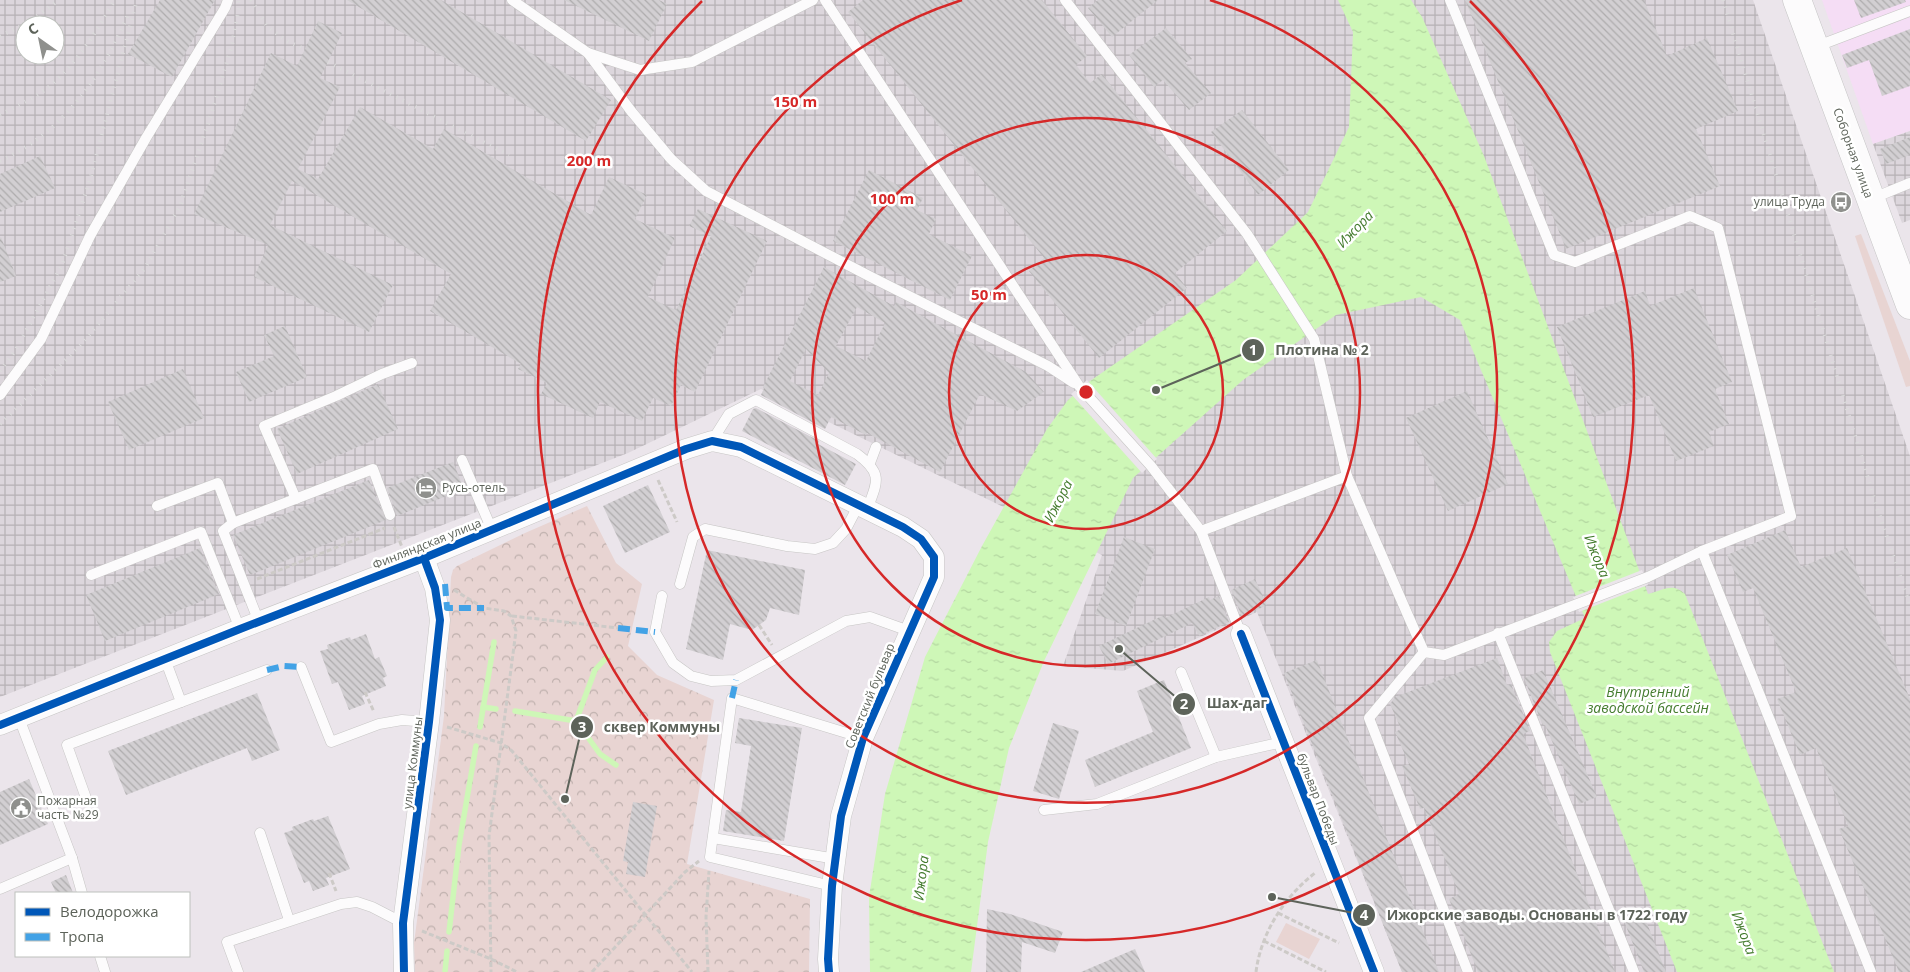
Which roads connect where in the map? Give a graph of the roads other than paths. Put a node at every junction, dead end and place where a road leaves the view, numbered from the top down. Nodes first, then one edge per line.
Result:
1 (228, 0) edge
2 (512, 0) edge
3 (813, 0) edge
4 (825, 0) edge
5 (1065, 0) edge
6 (1450, 0) edge
7 (1797, 0) edge
8 (1910, 10) edge
9 (1814, 48) junction
10 (588, 53) junction
11 (1910, 183) edge
12 (1870, 199) junction
13 (1910, 305) edge
14 (412, 363) dead end
15 (1078, 386) junction
16 (0, 394) edge
17 (712, 441) junction
18 (876, 447) dead end
19 (462, 460) dead end
20 (870, 463) junction
21 (1347, 476) junction
22 (296, 499) junction
23 (158, 506) dead end
24 (862, 508) junction
25 (390, 515) dead end
26 (233, 523) junction
27 (492, 530) junction
28 (1201, 531) junction
29 (1702, 551) junction
30 (424, 558) junction
31 (91, 575) dead end
32 (680, 584) dead end
33 (662, 596) dead end
34 (259, 622) junction
35 (240, 629) junction
36 (909, 631) junction
37 (1498, 633) junction
38 (1241, 634) joint
39 (1424, 652) junction
40 (165, 659) junction
41 (300, 666) dead end
42 (267, 670) dead end
43 (1181, 672) dead end
44 (181, 702) junction
45 (19, 718) junction
46 (429, 722) junction
47 (0, 726) edge
48 (863, 738) junction
49 (1283, 742) junction
50 (1216, 757) junction
51 (86, 798) dead end
52 (1044, 810) dead end
53 (260, 833) dead end
54 (713, 838) junction
55 (72, 858) junction
56 (836, 859) junction
57 (832, 886) junction
58 (0, 889) edge
59 (82, 892) edge
60 (289, 920) junction
61 (403, 923) junction
62 (100, 957) edge
63 (105, 972) edge
64 (238, 972) edge
65 (404, 972) edge
66 (829, 972) edge
67 (1374, 972) edge
68 (1468, 972) edge
69 (1634, 972) edge
70 (1871, 972) edge

1 - 16 lane
2 - 10 lane
3 - 10 lane
4 - 15 lane
5 - 21 lane
6 - 29 lane
7 - 9 main road, Соборная улица
8 - 9 lane
9 - 12 main road, Соборная улица
10 - 15 lane
11 - 12 lane
12 - 13 main road, Соборная улица
14 - 22 lane
15 - 28 lane
17 - 20 lane
17 - 24 street, Финляндская улица
17 - 27 street, Финляндская улица
18 - 20 lane
19 - 27 lane
20 - 24 lane
21 - 28 lane
21 - 39 lane
22 - 25 lane
22 - 26 lane
23 - 26 lane
24 - 32 lane
24 - 36 street, Советский бульвар
26 - 34 lane
27 - 30 street, Финляндская улица
28 - 38 lane
29 - 37 lane
29 - 70 lane
30 - 34 street, Финляндская улица
30 - 46 street, улица Коммуны
31 - 35 lane
33 - 36 lane
34 - 35 street, Финляндская улица
35 - 40 street, Финляндская улица
36 - 48 street, Советский бульвар
37 - 39 lane
37 - 69 lane
38 - 49 street, бульвар Победы
39 - 68 lane
40 - 44 lane
40 - 45 street, Финляндская улица
41 - 46 lane
42 - 44 lane
43 - 50 lane
44 - 51 lane
45 - 47 street, Финляндская улица
45 - 55 lane
46 - 61 street, улица Коммуны
48 - 54 lane
48 - 56 street, Советский бульвар
49 - 50 lane
49 - 67 street, бульвар Победы
50 - 52 lane
53 - 60 lane
54 - 56 lane
54 - 57 lane
55 - 58 lane
55 - 59 lane
56 - 57 street, Советский бульвар
57 - 66 street, Советский бульвар
60 - 61 lane
60 - 64 lane
61 - 65 street, улица Коммуны
62 - 63 lane

